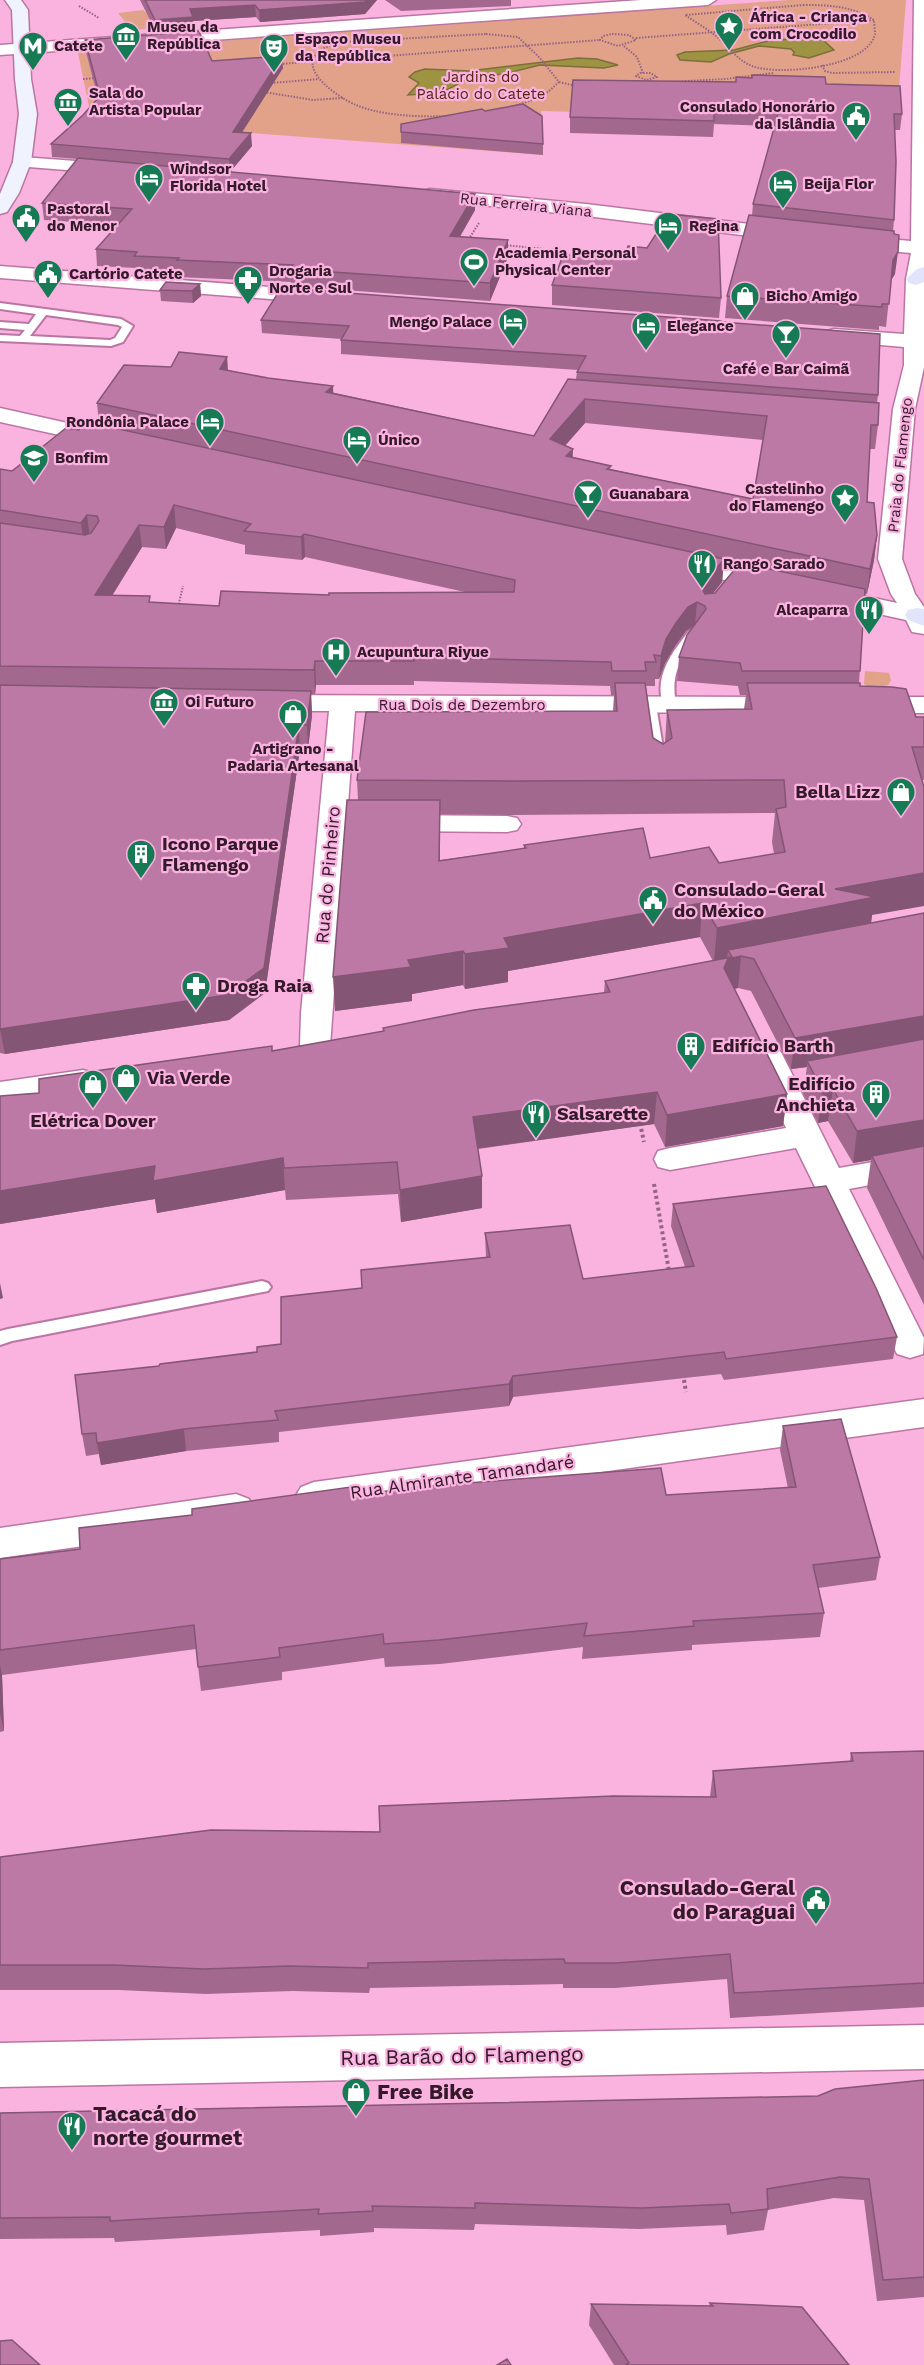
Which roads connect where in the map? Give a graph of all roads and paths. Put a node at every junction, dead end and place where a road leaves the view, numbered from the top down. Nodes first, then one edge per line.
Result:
1 (14, 0) edge
2 (708, 0) edge
3 (922, 0) edge
4 (79, 6) dead end
5 (101, 20) dead end
6 (874, 20) junction
7 (711, 33) junction
8 (636, 38) junction
9 (600, 40) junction
10 (527, 46) junction
11 (624, 46) junction
12 (22, 49) junction
13 (0, 50) edge
14 (739, 56) joint
15 (312, 62) junction
16 (273, 65) edge
17 (822, 65) junction
18 (779, 72) junction
19 (900, 72) dead end
20 (643, 73) junction
21 (104, 78) edge
22 (83, 79) dead end
23 (319, 79) junction
24 (648, 81) junction
25 (559, 82) junction
26 (261, 83) edge
27 (642, 84) edge
28 (580, 86) edge
29 (259, 91) edge
30 (344, 98) junction
31 (22, 162) junction
32 (139, 171) edge
33 (413, 194) edge
34 (492, 201) junction
35 (0, 208) edge
36 (802, 236) edge
37 (838, 240) edge
38 (467, 242) edge
39 (501, 245) edge
40 (921, 248) junction
41 (546, 249) dead end
42 (0, 272) edge
43 (920, 276) edge
44 (337, 298) edge
45 (0, 306) edge
46 (43, 312) junction
47 (0, 325) edge
48 (32, 327) junction
49 (812, 333) edge
50 (0, 338) edge
51 (22, 340) junction
52 (913, 341) junction
53 (0, 415) edge
54 (129, 443) edge
55 (655, 558) edge
56 (183, 586) dead end
57 (178, 608) edge
58 (922, 623) edge
59 (696, 631) edge
60 (239, 703) edge
61 (343, 705) junction
62 (660, 705) junction
63 (810, 705) edge
64 (844, 705) edge
65 (924, 705) edge
66 (660, 771) edge
67 (332, 823) junction
68 (507, 824) dead end
69 (754, 1031) edge
70 (315, 1046) edge
71 (117, 1075) edge
72 (814, 1078) edge
73 (781, 1084) junction
74 (0, 1092) edge
75 (639, 1115) edge
76 (806, 1135) junction
77 (656, 1163) junction
78 (924, 1164) edge
79 (829, 1181) junction
80 (669, 1273) edge
81 (262, 1287) dead end
82 (0, 1339) edge
83 (910, 1345) dead end
84 (682, 1368) edge
85 (686, 1392) dead end
86 (924, 1413) edge
87 (0, 1543) edge
88 (924, 2047) edge
89 (0, 2065) edge

1 - 12 main road
2 - 12 street
3 - 40 street, Praia do Flamengo
4 - 5 path
6 - 7 path
6 - 7 path
6 - 17 path
7 - 8 path
7 - 14 path
8 - 9 path
8 - 11 path
9 - 10 path
9 - 11 path
10 - 15 path
10 - 15 path
10 - 25 path
11 - 20 path
12 - 13 street
12 - 31 main road
14 - 18 path
15 - 16 path
15 - 23 path
17 - 18 path
17 - 19 path
18 - 24 path
20 - 24 path
20 - 24 path
21 - 22 path
23 - 26 path
23 - 30 path
24 - 27 path
25 - 28 path
25 - 30 path
29 - 30 path
31 - 32 street
31 - 35 main road
33 - 34 street, Rua Ferreira Viana
34 - 36 street, Rua Ferreira Viana
34 - 38 path
37 - 40 street
39 - 41 path
40 - 43 street, Praia do Flamengo
42 - 44 street
43 - 52 street, Praia do Flamengo
45 - 46 lane
46 - 48 lane
46 - 51 lane
47 - 48 lane
48 - 51 lane
49 - 52 street
50 - 51 lane
52 - 58 street, Praia do Flamengo
53 - 54 street
55 - 58 street
56 - 57 path
59 - 62 lane
60 - 61 street, Rua Dois de Dezembro
61 - 62 street, Rua Dois de Dezembro
61 - 67 street, Rua do Pinheiro
62 - 63 street, Rua Dois de Dezembro
62 - 66 lane
64 - 65 street
67 - 68 street
67 - 70 street, Rua do Pinheiro
69 - 73 street
71 - 74 street
72 - 73 street
73 - 76 street
75 - 77 path
76 - 77 street
76 - 79 street
77 - 80 path
78 - 79 street
79 - 83 street
81 - 82 lane
84 - 85 path
86 - 87 street, Rua Almirante Tamandaré
88 - 89 street, Rua Barão do Flamengo

